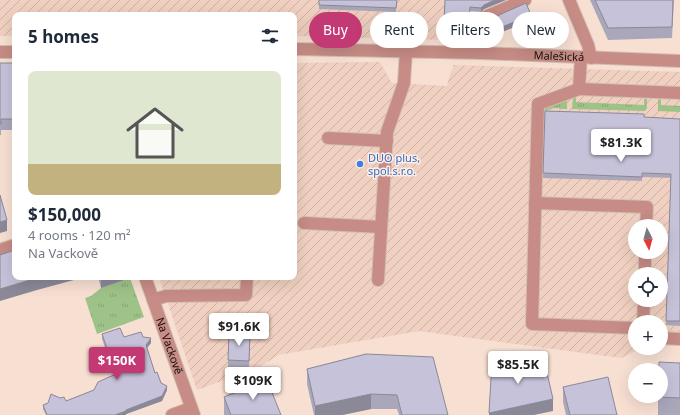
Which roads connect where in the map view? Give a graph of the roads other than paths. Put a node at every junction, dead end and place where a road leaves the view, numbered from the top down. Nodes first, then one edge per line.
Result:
1 (525, 0) edge
2 (569, 0) edge
3 (297, 49) edge
4 (406, 51) junction
5 (0, 52) edge
6 (12, 52) edge
7 (482, 53) junction
8 (586, 57) junction
9 (680, 61) edge
10 (580, 89) junction
11 (680, 92) edge
12 (328, 138) dead end
13 (387, 141) junction
14 (535, 203) junction
15 (646, 219) edge
16 (304, 223) dead end
17 (381, 227) junction
18 (12, 246) edge
19 (0, 250) edge
20 (146, 280) edge
21 (247, 280) edge
22 (378, 280) dead end
23 (153, 300) junction
24 (628, 328) edge
25 (668, 338) edge
26 (680, 339) edge
27 (192, 411) edge
28 (172, 415) edge

1 - 7 street
2 - 8 street
3 - 4 street, Malešická
4 - 7 street, Malešická
4 - 13 street
5 - 6 street
7 - 8 street, Malešická
8 - 9 street, Malešická
8 - 10 street
10 - 11 street
10 - 14 street
12 - 13 street
13 - 17 street
14 - 15 street
14 - 24 street
16 - 17 street
17 - 22 street
18 - 19 street
20 - 23 street, Na Vackově
21 - 23 street
23 - 27 street, Na Vackově
25 - 26 street
27 - 28 street

